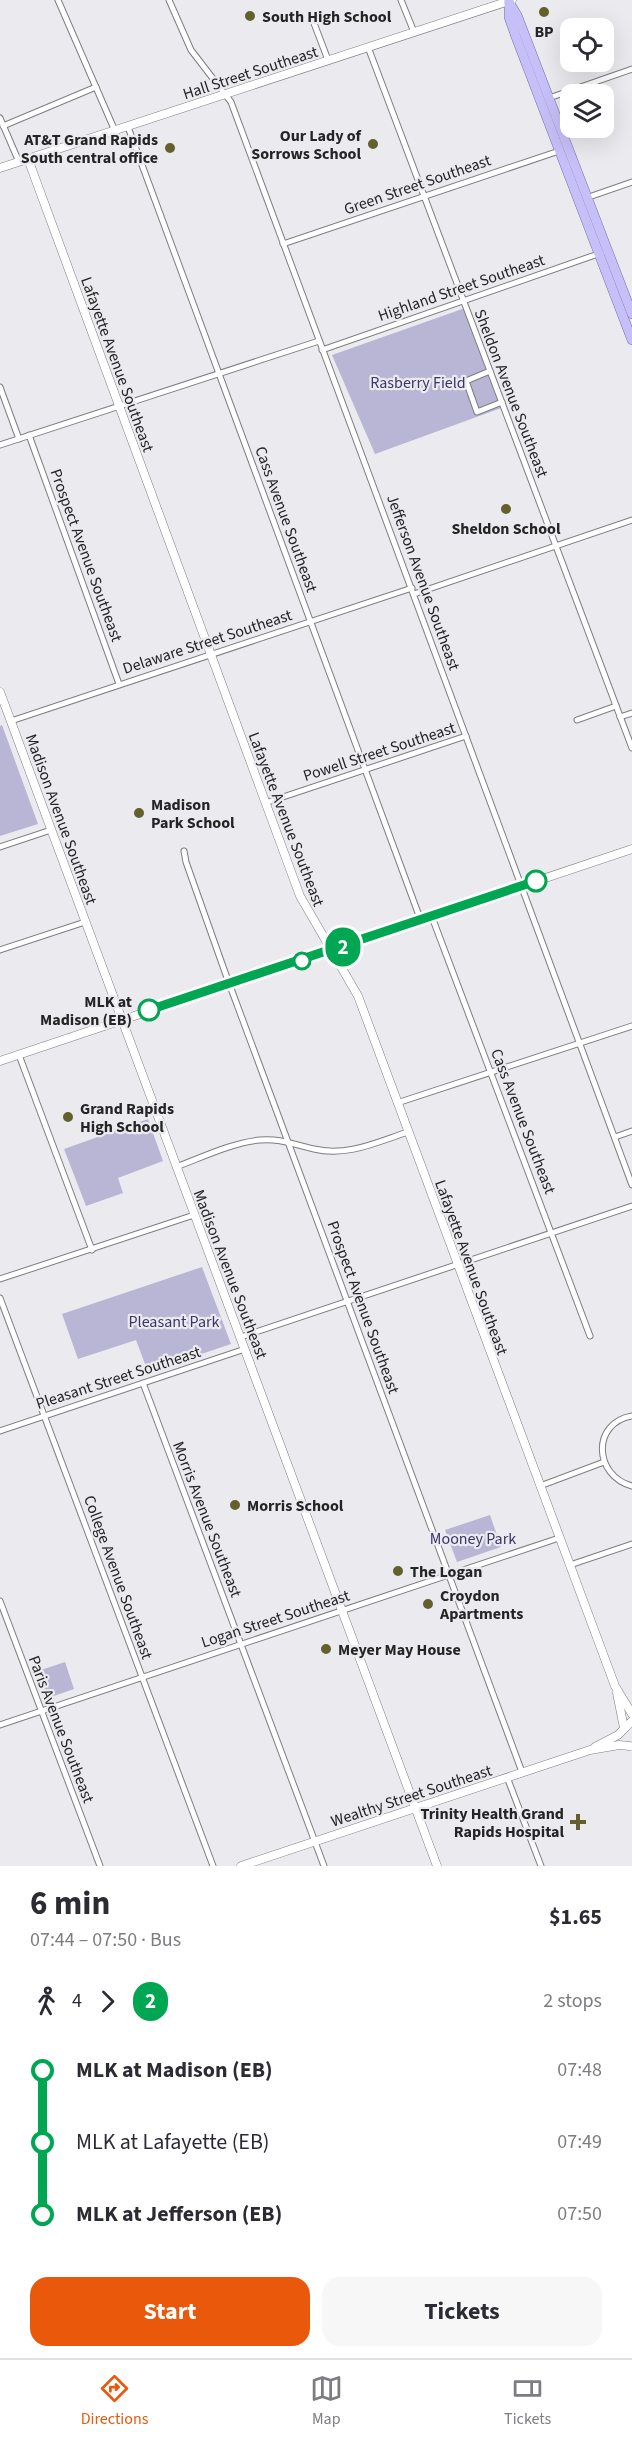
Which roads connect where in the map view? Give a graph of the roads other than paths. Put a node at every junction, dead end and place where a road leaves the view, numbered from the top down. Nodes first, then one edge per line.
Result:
1 (58, 0) edge
2 (169, 0) edge
3 (401, 0) edge
4 (510, 0) edge
5 (312, 18) dead end
6 (414, 32) junction
7 (368, 47) junction
8 (328, 60) junction
9 (632, 69) edge
10 (96, 87) junction
11 (227, 95) junction
12 (544, 99) junction
13 (0, 118) edge
14 (3, 126) junction
15 (128, 126) junction
16 (115, 131) junction
17 (559, 151) junction
18 (28, 159) junction
19 (19, 162) junction
20 (0, 168) edge
21 (632, 182) edge
22 (423, 196) junction
23 (583, 199) junction
24 (283, 244) junction
25 (603, 252) junction
26 (625, 297) edge
27 (463, 301) junction
28 (632, 314) edge
29 (632, 340) edge
30 (319, 341) junction
31 (322, 350) junction
32 (490, 371) junction
33 (219, 374) junction
34 (0, 387) edge
35 (502, 402) junction
36 (119, 406) junction
37 (29, 435) junction
38 (19, 439) junction
39 (0, 445) edge
40 (632, 520) edge
41 (555, 545) junction
42 (413, 591) junction
43 (310, 622) junction
44 (211, 656) junction
45 (119, 684) junction
46 (0, 692) edge
47 (616, 706) junction
48 (632, 713) edge
49 (620, 717) junction
50 (577, 720) dead end
51 (11, 721) junction
52 (466, 736) junction
53 (632, 748) edge
54 (366, 770) junction
55 (265, 803) junction
56 (51, 830) junction
57 (0, 847) edge
58 (632, 849) edge
59 (184, 850) dead end
60 (522, 886) junction
61 (432, 917) junction
62 (421, 921) junction
63 (85, 922) junction
64 (0, 950) edge
65 (331, 951) junction
66 (230, 985) junction
67 (121, 1019) junction
68 (632, 1026) edge
69 (580, 1044) junction
70 (19, 1055) junction
71 (0, 1061) edge
72 (491, 1074) junction
73 (398, 1103) junction
74 (632, 1131) edge
75 (408, 1132) junction
76 (615, 1137) junction
77 (288, 1141) junction
78 (176, 1167) junction
79 (632, 1185) edge
80 (632, 1206) edge
81 (194, 1215) junction
82 (552, 1233) junction
83 (92, 1250) junction
84 (456, 1265) junction
85 (0, 1279) edge
86 (0, 1298) edge
87 (347, 1301) junction
88 (590, 1336) dead end
89 (241, 1337) junction
90 (245, 1349) junction
91 (143, 1383) junction
92 (44, 1416) junction
93 (632, 1416) edge
94 (0, 1431) edge
95 (604, 1462) junction
96 (540, 1486) junction
97 (632, 1486) edge
98 (560, 1538) junction
99 (632, 1544) edge
100 (570, 1565) junction
101 (449, 1575) junction
102 (0, 1601) edge
103 (341, 1610) junction
104 (240, 1643) junction
105 (141, 1677) junction
106 (615, 1686) junction
107 (41, 1712) junction
108 (632, 1714) edge
109 (632, 1721) edge
110 (0, 1725) edge
111 (624, 1728) junction
112 (631, 1747) edge
113 (590, 1750) junction
114 (522, 1772) junction
115 (507, 1777) junction
116 (415, 1807) junction
117 (314, 1840) junction
118 (100, 1866) edge
119 (213, 1866) edge
120 (241, 1866) edge
121 (324, 1866) edge
122 (437, 1866) edge
123 (541, 1866) edge

1 - 10 street
2 - 11 street, Jefferson Avenue Southeast
3 - 6 street
4 - 6 street, Hall Street Southeast
4 - 12 main road
5 - 8 street
6 - 7 street, Hall Street Southeast
7 - 8 street, Hall Street Southeast
7 - 22 street, Sheldon Avenue Southeast
8 - 11 street, Hall Street Southeast
9 - 12 street
10 - 14 street
10 - 16 street
11 - 15 street, Hall Street Southeast
11 - 24 street, Jefferson Avenue Southeast
12 - 17 main road
12 - 23 main road
13 - 14 street
14 - 19 street
15 - 16 street, Hall Street Southeast
15 - 33 street, Cass Avenue Southeast
16 - 18 street, Hall Street Southeast
17 - 22 street, Green Street Southeast
17 - 23 main road
18 - 19 street, Hall Street Southeast
18 - 36 street, Lafayette Avenue Southeast
19 - 20 street, Hall Street Southeast
21 - 23 street
22 - 24 street, Green Street Southeast
22 - 27 street, Sheldon Avenue Southeast
23 - 25 main road
24 - 30 street, Jefferson Avenue Southeast
25 - 26 main road
25 - 27 street, Highland Street Southeast
26 - 28 main road
26 - 29 main road
27 - 31 street, Highland Street Southeast
27 - 32 street, Sheldon Avenue Southeast
30 - 31 street, Jefferson Avenue Southeast
30 - 33 street
31 - 42 street, Jefferson Avenue Southeast
32 - 35 street, Sheldon Avenue Southeast
32 - 35 street
33 - 36 street
33 - 43 street, Cass Avenue Southeast
34 - 38 street
35 - 41 street, Sheldon Avenue Southeast
36 - 37 street
36 - 44 street, Lafayette Avenue Southeast
37 - 38 street
37 - 45 street, Prospect Avenue Southeast
38 - 39 street
40 - 41 street, Delaware Street Southeast
41 - 42 street, Delaware Street Southeast
41 - 47 street, Sheldon Avenue Southeast
42 - 43 street, Delaware Street Southeast
42 - 52 street, Jefferson Avenue Southeast
43 - 44 street, Delaware Street Southeast
43 - 54 street, Cass Avenue Southeast
44 - 45 street, Delaware Street Southeast
44 - 55 street, Lafayette Avenue Southeast
45 - 51 street, Delaware Street Southeast
46 - 51 street, Madison Avenue Southeast
47 - 49 street, Sheldon Avenue Southeast
47 - 50 street
48 - 49 street
49 - 53 street, Sheldon Avenue Southeast
51 - 56 street, Madison Avenue Southeast
52 - 54 street, Powell Street Southeast
52 - 60 street, Jefferson Avenue Southeast
54 - 55 street, Powell Street Southeast
54 - 62 street, Cass Avenue Southeast
55 - 65 street, Lafayette Avenue Southeast
56 - 57 street
56 - 63 street, Madison Avenue Southeast
58 - 60 street
59 - 66 street, Prospect Avenue Southeast
60 - 61 street
60 - 69 street, Jefferson Avenue Southeast
61 - 62 street
61 - 72 street, Cass Avenue Southeast
62 - 65 street
63 - 64 street
63 - 67 street, Madison Avenue Southeast
65 - 66 street
65 - 73 street, Lafayette Avenue Southeast
66 - 67 street
66 - 77 street, Prospect Avenue Southeast
67 - 70 street
67 - 78 street, Madison Avenue Southeast
68 - 69 street
69 - 72 street
69 - 76 street, Jefferson Avenue Southeast
70 - 71 street
70 - 83 street
72 - 73 street
72 - 82 street, Cass Avenue Southeast
73 - 75 street, Lafayette Avenue Southeast
74 - 76 street
75 - 77 street
75 - 84 street, Lafayette Avenue Southeast
76 - 79 street, Jefferson Avenue Southeast
77 - 78 street
77 - 87 street, Prospect Avenue Southeast
78 - 81 street, Madison Avenue Southeast
80 - 82 street
81 - 83 street
81 - 89 street, Madison Avenue Southeast
82 - 84 street
82 - 88 street, Cass Avenue Southeast
83 - 85 street
84 - 87 street
84 - 96 street, Lafayette Avenue Southeast
86 - 92 street, College Avenue Southeast
87 - 89 street
87 - 101 street, Prospect Avenue Southeast
89 - 90 street, Madison Avenue Southeast
90 - 91 street, Pleasant Street Southeast
90 - 103 street, Madison Avenue Southeast
91 - 92 street, Pleasant Street Southeast
91 - 104 street, Morris Avenue Southeast
92 - 94 street, Pleasant Street Southeast
92 - 105 street, College Avenue Southeast
93 - 95 street
95 - 96 street
95 - 97 street
96 - 98 street, Lafayette Avenue Southeast
98 - 100 street, Lafayette Avenue Southeast
98 - 101 street, Logan Street Southeast
99 - 100 street
100 - 106 street, Lafayette Avenue Southeast
101 - 103 street, Logan Street Southeast
101 - 114 street, Prospect Avenue Southeast
102 - 107 street, Paris Avenue Southeast
103 - 104 street, Logan Street Southeast
103 - 116 street, Madison Avenue Southeast
104 - 105 street, Logan Street Southeast
104 - 117 street, Morris Avenue Southeast
105 - 107 street, Logan Street Southeast
105 - 119 street, College Avenue Southeast
106 - 108 street, Lafayette Avenue Southeast
106 - 111 street
107 - 110 street, Logan Street Southeast
107 - 118 street, Paris Avenue Southeast
109 - 111 street, Wealthy Street Southeast
111 - 112 street
111 - 113 street, Wealthy Street Southeast
112 - 113 street, Wealthy Street Southeast
113 - 114 street, Wealthy Street Southeast
114 - 115 street, Wealthy Street Southeast
115 - 116 street, Wealthy Street Southeast
115 - 123 street
116 - 117 street, Wealthy Street Southeast
116 - 122 street, Madison Avenue Southeast
117 - 120 street, Wealthy Street Southeast
117 - 121 street, Morris Avenue Southeast

